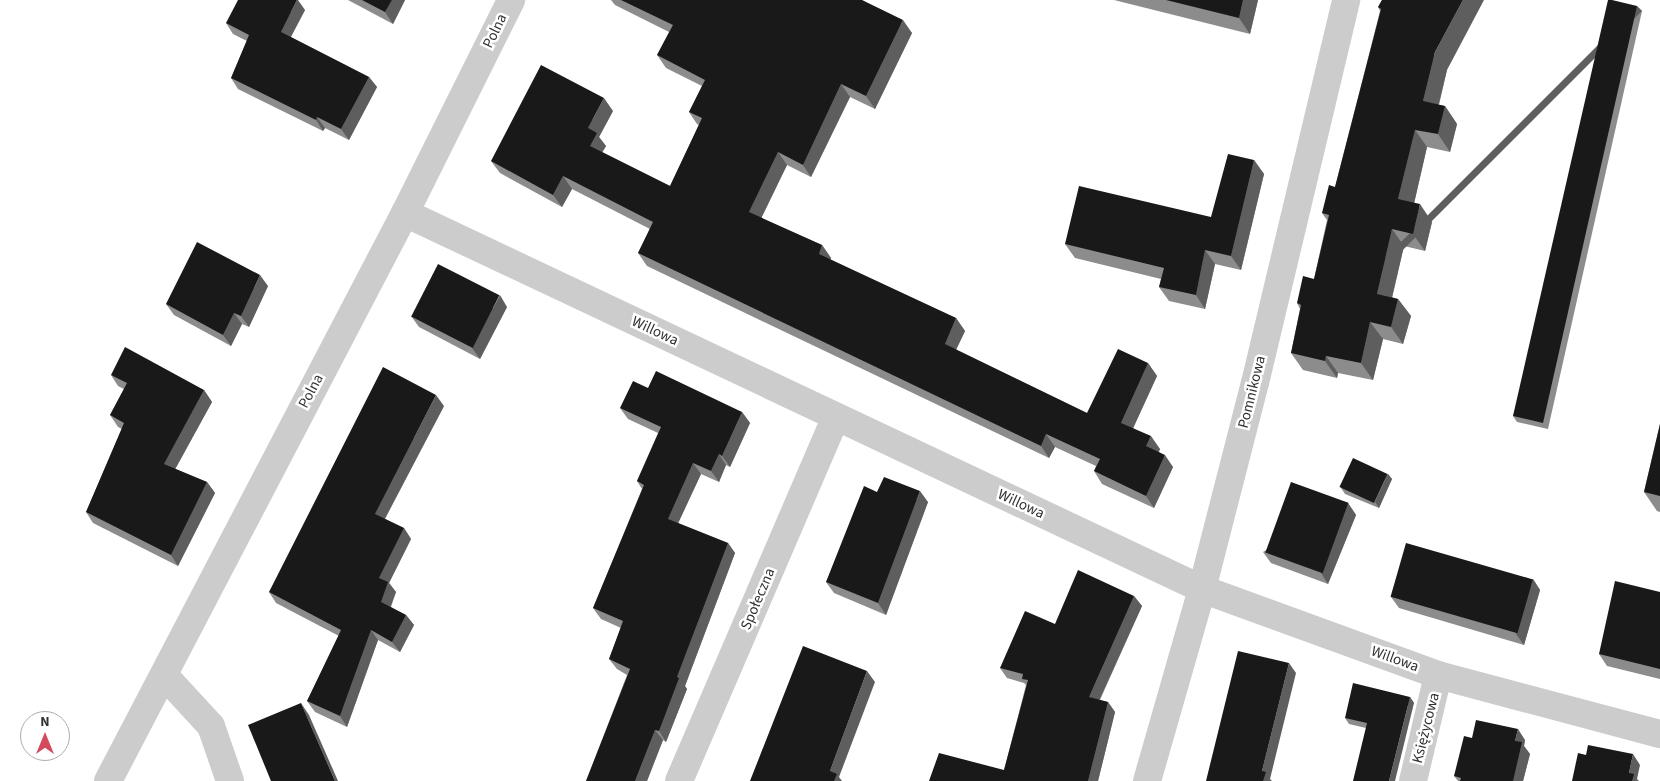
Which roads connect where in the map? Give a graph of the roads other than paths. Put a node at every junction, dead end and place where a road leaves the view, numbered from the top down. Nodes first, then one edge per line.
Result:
1 (511, 0) edge
2 (1346, 0) edge
3 (405, 213) junction
4 (836, 417) junction
5 (1202, 589) junction
6 (164, 675) junction
7 (1438, 675) junction
8 (1660, 734) edge
9 (108, 781) edge
10 (230, 781) edge
11 (679, 781) edge
12 (1147, 781) edge
13 (1413, 781) edge

1 - 3 street, Polna
2 - 5 street, Pomnikowa
3 - 4 street, Willowa
3 - 6 street, Polna
4 - 5 street, Willowa
4 - 11 street, Społeczna
5 - 7 street, Willowa
5 - 12 street, Pomnikowa
6 - 9 street, Polna
6 - 10 street
7 - 8 street, Willowa
7 - 13 street, Księżycowa

